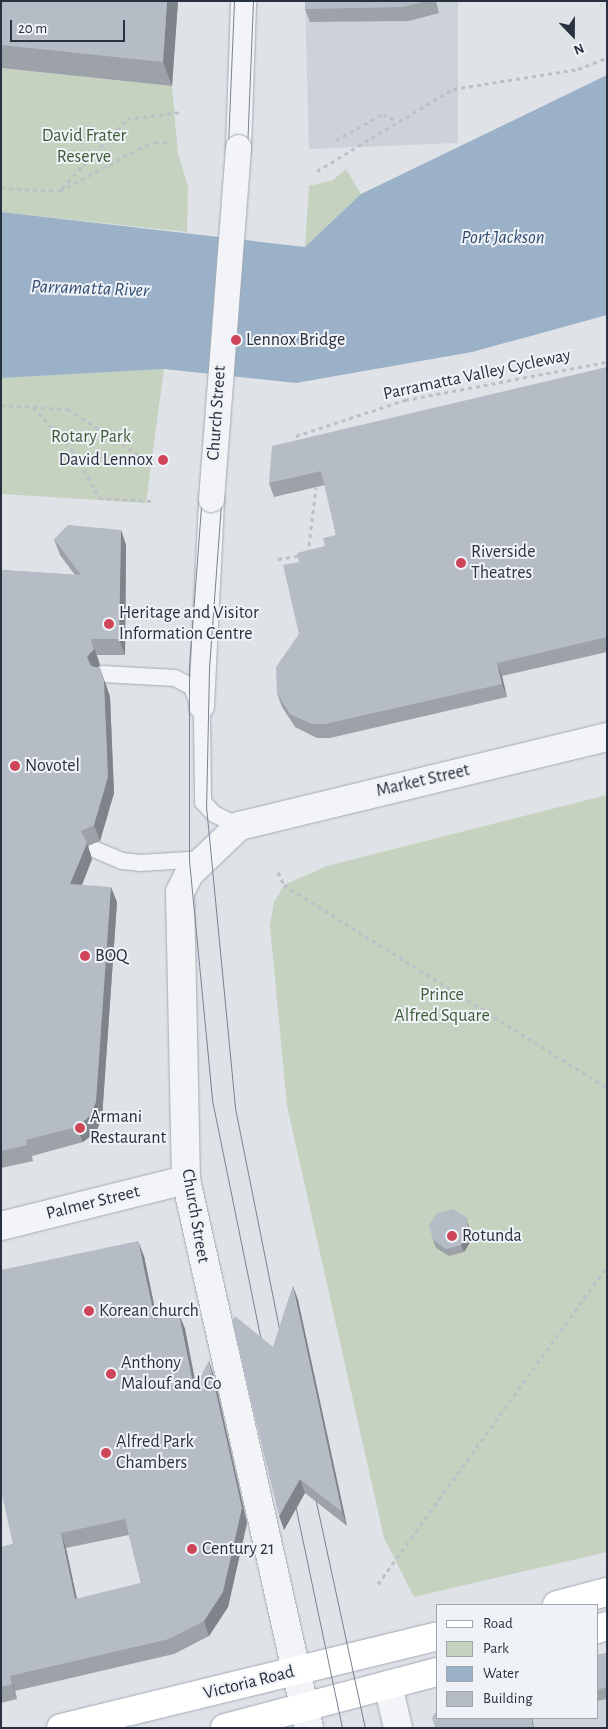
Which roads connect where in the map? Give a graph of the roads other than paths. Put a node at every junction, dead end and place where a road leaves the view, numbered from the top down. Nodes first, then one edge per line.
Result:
1 (243, 1) edge
2 (103, 674) edge
3 (201, 706) junction
4 (607, 737) edge
5 (239, 826) junction
6 (96, 850) dead end
7 (204, 859) junction
8 (186, 1180) junction
9 (1, 1226) edge
10 (607, 1592) edge
11 (561, 1604) edge
12 (436, 1636) edge
13 (296, 1672) junction
14 (436, 1672) edge
15 (388, 1685) junction
16 (306, 1717) edge
17 (61, 1728) edge
18 (225, 1728) edge
19 (398, 1728) edge

1 - 3 street, Church Street, bridge
2 - 3 lane
3 - 5 lane, Church Street
4 - 5 street, Market Street
5 - 7 street, Church Street
6 - 7 lane
7 - 8 street, Church Street
8 - 9 street, Palmer Street
8 - 13 street, Church Street
10 - 11 main road
12 - 13 main road, Victoria Road
13 - 16 street, Church Street
13 - 17 main road, Victoria Road
14 - 15 main road, Victoria Road
15 - 16 main road, Victoria Road
15 - 19 street
16 - 18 main road, Victoria Road

